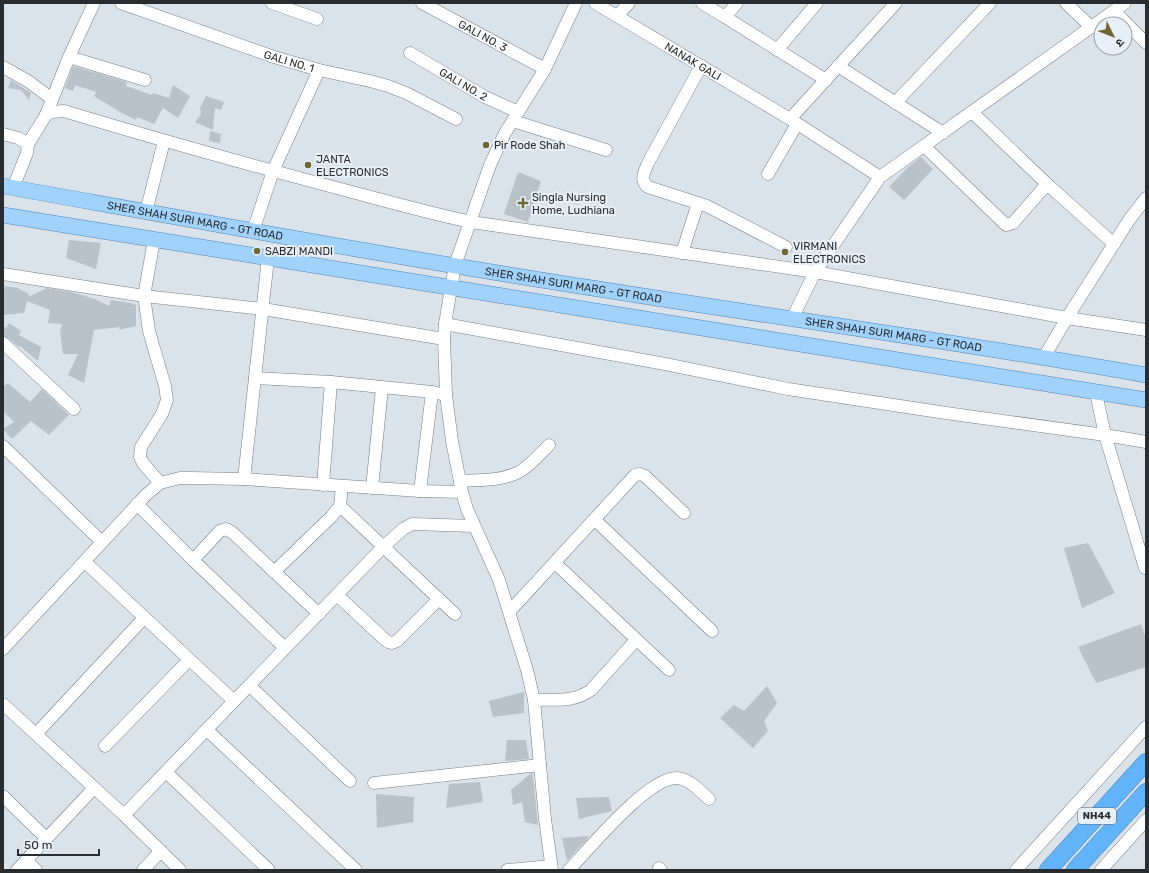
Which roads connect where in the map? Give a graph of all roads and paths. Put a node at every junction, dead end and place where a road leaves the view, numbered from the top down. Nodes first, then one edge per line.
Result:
1 (94, 3) edge
2 (120, 3) edge
3 (272, 3) edge
4 (422, 3) edge
5 (576, 3) edge
6 (595, 3) edge
7 (629, 3) edge
8 (702, 3) edge
9 (737, 3) edge
10 (817, 3) edge
11 (896, 3) edge
12 (990, 3) edge
13 (1066, 3) edge
14 (1125, 3) edge
15 (1114, 11) junction
16 (617, 16) junction
17 (725, 17) junction
18 (317, 19) dead end
19 (1091, 27) junction
20 (1145, 42) edge
21 (777, 50) junction
22 (410, 53) dead end
23 (69, 56) junction
24 (700, 66) junction
25 (838, 66) junction
26 (3, 67) edge
27 (544, 69) junction
28 (319, 70) junction
29 (145, 80) dead end
30 (826, 80) junction
31 (52, 99) junction
32 (895, 103) junction
33 (972, 112) junction
34 (46, 115) junction
35 (515, 117) junction
36 (456, 119) dead end
37 (794, 122) junction
38 (943, 133) junction
39 (3, 134) edge
40 (164, 141) junction
41 (28, 144) junction
42 (924, 146) junction
43 (606, 150) dead end
44 (273, 171) junction
45 (768, 174) dead end
46 (880, 177) junction
47 (1047, 184) junction
48 (8, 187) edge
49 (1146, 198) edge
50 (698, 203) junction
51 (146, 212) junction
52 (3, 215) edge
53 (471, 222) junction
54 (253, 232) junction
55 (154, 240) junction
56 (1114, 244) junction
57 (786, 246) dead end
58 (682, 253) junction
59 (268, 258) junction
60 (455, 265) junction
61 (815, 272) junction
62 (3, 274) edge
63 (451, 288) junction
64 (144, 296) junction
65 (263, 309) junction
66 (1067, 318) junction
67 (792, 319) junction
68 (445, 324) junction
69 (1146, 330) edge
70 (444, 338) junction
71 (3, 344) edge
72 (1044, 357) junction
73 (1146, 375) edge
74 (255, 378) junction
75 (331, 382) junction
76 (382, 388) junction
77 (432, 392) junction
78 (1096, 393) junction
79 (446, 395) junction
80 (1146, 400) edge
81 (74, 409) dead end
82 (1105, 435) junction
83 (1146, 442) edge
84 (549, 445) dead end
85 (3, 446) edge
86 (244, 479) junction
87 (160, 483) junction
88 (323, 485) junction
89 (342, 486) junction
90 (461, 486) junction
91 (372, 488) junction
92 (420, 491) junction
93 (137, 504) junction
94 (340, 506) junction
95 (684, 513) dead end
96 (595, 520) junction
97 (474, 526) junction
98 (102, 542) junction
99 (382, 547) junction
100 (193, 560) junction
101 (85, 562) junction
102 (555, 563) junction
103 (1145, 568) dead end
104 (274, 572) junction
105 (337, 595) junction
106 (439, 599) junction
107 (509, 612) junction
108 (319, 614) junction
109 (455, 614) dead end
110 (144, 618) junction
111 (712, 631) dead end
112 (636, 640) junction
113 (4, 644) edge
114 (285, 648) junction
115 (189, 660) junction
116 (669, 670) dead end
117 (250, 686) junction
118 (534, 700) junction
119 (234, 701) junction
120 (3, 704) edge
121 (1146, 727) edge
122 (207, 730) junction
123 (36, 734) junction
124 (105, 746) dead end
125 (1146, 762) edge
126 (540, 765) junction
127 (166, 772) junction
128 (350, 781) dead end
129 (374, 783) dead end
130 (94, 788) junction
131 (1146, 792) edge
132 (3, 796) edge
133 (709, 800) dead end
134 (124, 816) junction
135 (1146, 820) edge
136 (46, 838) junction
137 (161, 851) junction
138 (26, 860) junction
139 (551, 868) edge
140 (17, 870) edge
141 (36, 870) edge
142 (143, 870) edge
143 (180, 870) edge
144 (269, 870) edge
145 (356, 870) edge
146 (507, 870) edge
147 (569, 870) edge
148 (1016, 870) edge
149 (1048, 870) edge
150 (1075, 870) edge
151 (1101, 870) edge

1 - 23 street
2 - 28 street, GALI NO. 1
3 - 18 street
4 - 27 street, GALI NO. 3
5 - 27 street
6 - 16 street, NANAK GALI
7 - 16 street
8 - 17 street
9 - 17 street
10 - 21 street
11 - 25 street
12 - 32 street
13 - 19 street
14 - 15 street
15 - 19 street
15 - 20 street
16 - 24 street, NANAK GALI
17 - 21 street
19 - 33 street
21 - 30 street
22 - 35 street, GALI NO. 2
23 - 29 street
23 - 31 street
24 - 37 street, NANAK GALI
24 - 50 street
25 - 30 street
25 - 32 street
26 - 31 street
27 - 35 street
28 - 36 street, GALI NO. 1
28 - 44 street
30 - 37 street
31 - 34 street
32 - 38 street
33 - 38 street
33 - 47 street
34 - 40 street
34 - 41 street
35 - 43 street, GALI NO. 2
35 - 53 street
37 - 45 street
37 - 46 street, NANAK GALI
38 - 42 street
39 - 41 street
40 - 44 street
40 - 51 street
41 - 48 street
42 - 46 street
42 - 47 street
44 - 53 street
44 - 54 street
46 - 61 street
47 - 56 street
48 - 51 main road, SHER SHAH SURI MARG - GT ROAD
49 - 56 street
50 - 57 street
50 - 58 street
51 - 54 main road, SHER SHAH SURI MARG - GT ROAD
52 - 55 main road, SHER SHAH SURI MARG - GT ROAD
53 - 58 street
53 - 60 street
54 - 60 main road, SHER SHAH SURI MARG - GT ROAD
55 - 59 main road, SHER SHAH SURI MARG - GT ROAD
55 - 64 street
56 - 66 street
58 - 61 street
59 - 63 main road, SHER SHAH SURI MARG - GT ROAD
59 - 65 street
60 - 63 street
60 - 67 main road, SHER SHAH SURI MARG - GT ROAD
61 - 66 street
61 - 67 street
62 - 64 street
63 - 68 street
63 - 78 main road, SHER SHAH SURI MARG - GT ROAD
64 - 65 street
64 - 87 street
65 - 70 street
65 - 74 street
66 - 69 street
66 - 72 street
67 - 72 main road, SHER SHAH SURI MARG - GT ROAD
68 - 70 street
68 - 82 street
70 - 79 street
71 - 81 street
72 - 73 main road, SHER SHAH SURI MARG - GT ROAD
74 - 75 street
74 - 86 street
75 - 76 street
75 - 88 street
76 - 77 street
76 - 91 street
77 - 79 street
77 - 92 street
78 - 80 main road, SHER SHAH SURI MARG - GT ROAD
78 - 82 street
79 - 90 street
82 - 83 street
82 - 103 street
84 - 90 street
85 - 98 street
86 - 87 street
86 - 88 street
87 - 93 street
88 - 89 street
89 - 91 street
89 - 94 street
90 - 92 street
90 - 97 street
91 - 92 street
93 - 98 street
93 - 100 street
94 - 99 street
94 - 104 street
95 - 96 street
96 - 102 street
96 - 111 street
97 - 99 street
97 - 107 street
98 - 101 street
99 - 105 street
99 - 106 street
100 - 104 street
100 - 114 street
101 - 110 street
101 - 113 street
102 - 107 street
102 - 112 street
104 - 108 street
105 - 106 street
105 - 108 street
106 - 109 street
107 - 118 street
108 - 114 street
110 - 115 street
110 - 123 street
112 - 116 street
112 - 118 street
114 - 117 street
115 - 119 street
115 - 124 street
117 - 119 street
117 - 128 street
118 - 126 street
119 - 122 street
120 - 123 street
121 - 148 street
122 - 127 street
122 - 145 street
123 - 130 street
125 - 149 highway, NH44
126 - 129 street
126 - 139 street
127 - 134 street
127 - 144 street
130 - 134 street
130 - 136 street
131 - 150 highway, NH44
132 - 136 street
133 - 147 street
134 - 137 street
135 - 151 street
136 - 138 street
137 - 142 street
137 - 143 street
138 - 140 street
138 - 141 street
139 - 146 street

